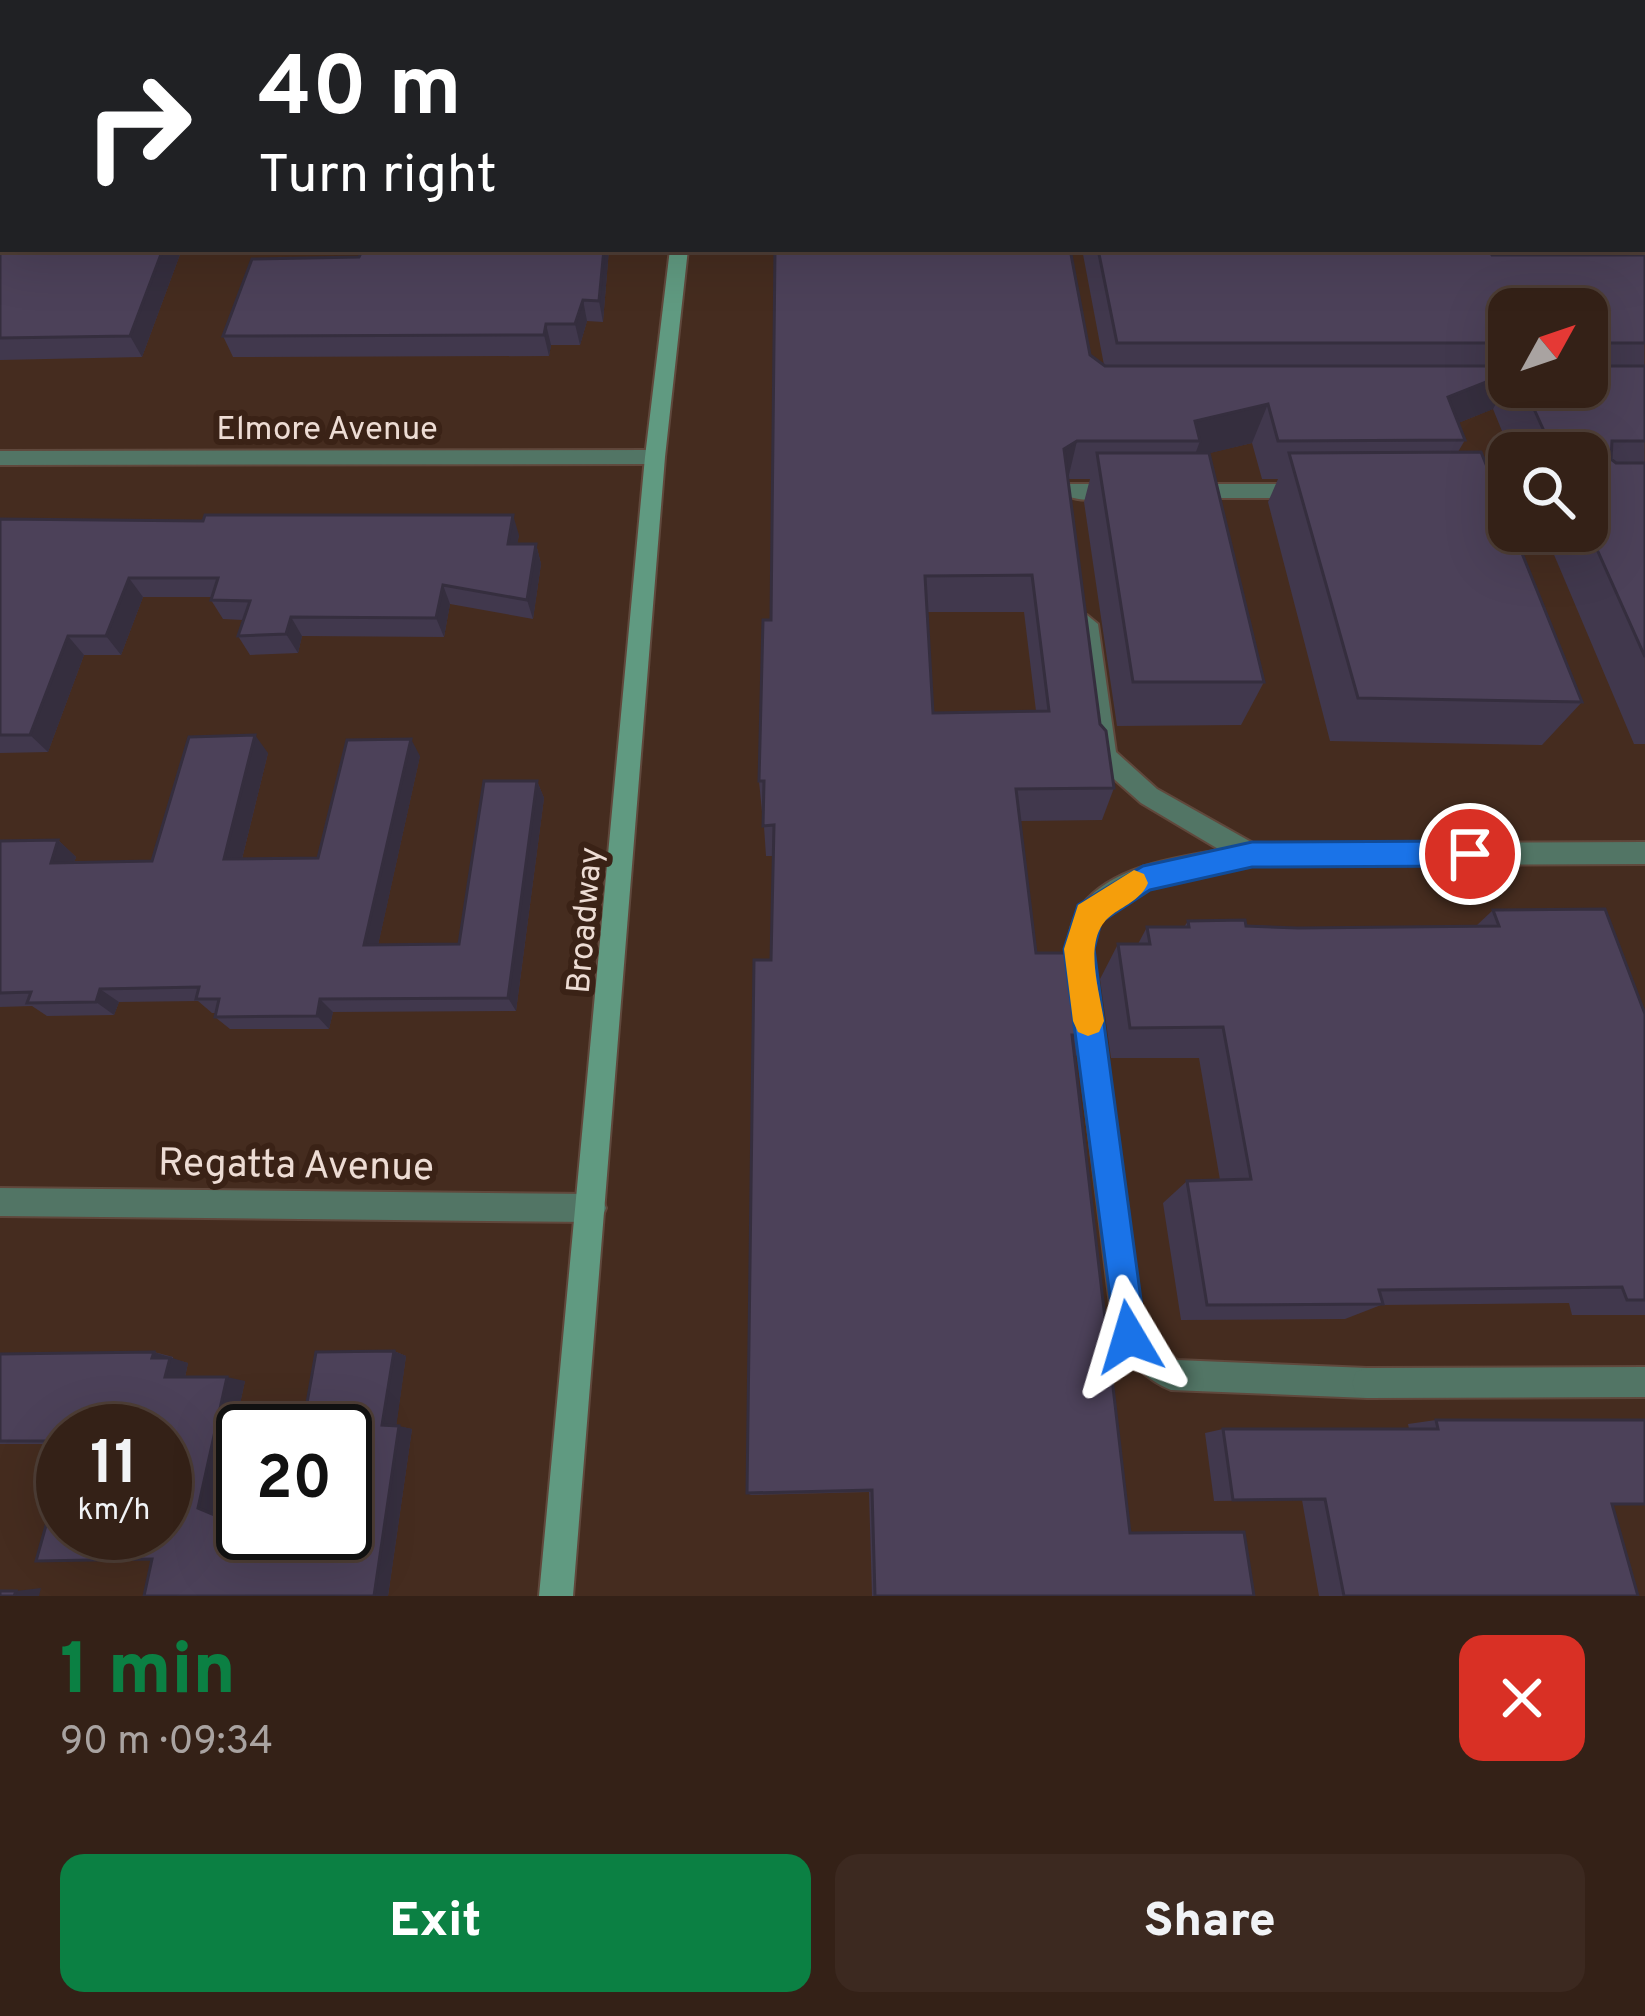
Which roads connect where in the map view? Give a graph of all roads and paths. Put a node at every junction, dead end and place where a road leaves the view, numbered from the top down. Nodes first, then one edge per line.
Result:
1 (679, 252) edge
2 (655, 457) junction
3 (0, 458) edge
4 (1323, 490) edge
5 (1439, 490) edge
6 (1488, 490) edge
7 (1138, 491) edge
8 (1161, 491) edge
9 (1070, 502) edge
10 (1084, 602) edge
11 (1645, 853) edge
12 (1252, 855) junction
13 (0, 1202) edge
14 (592, 1208) junction
15 (1645, 1382) edge
16 (556, 1596) edge

1 - 2 street, Broadway
2 - 3 street, Elmore Avenue
2 - 14 street, Broadway
4 - 8 street
5 - 6 street
7 - 9 street
10 - 12 street
11 - 12 street
12 - 15 street
13 - 14 street, Regatta Avenue
14 - 16 street, Broadway

